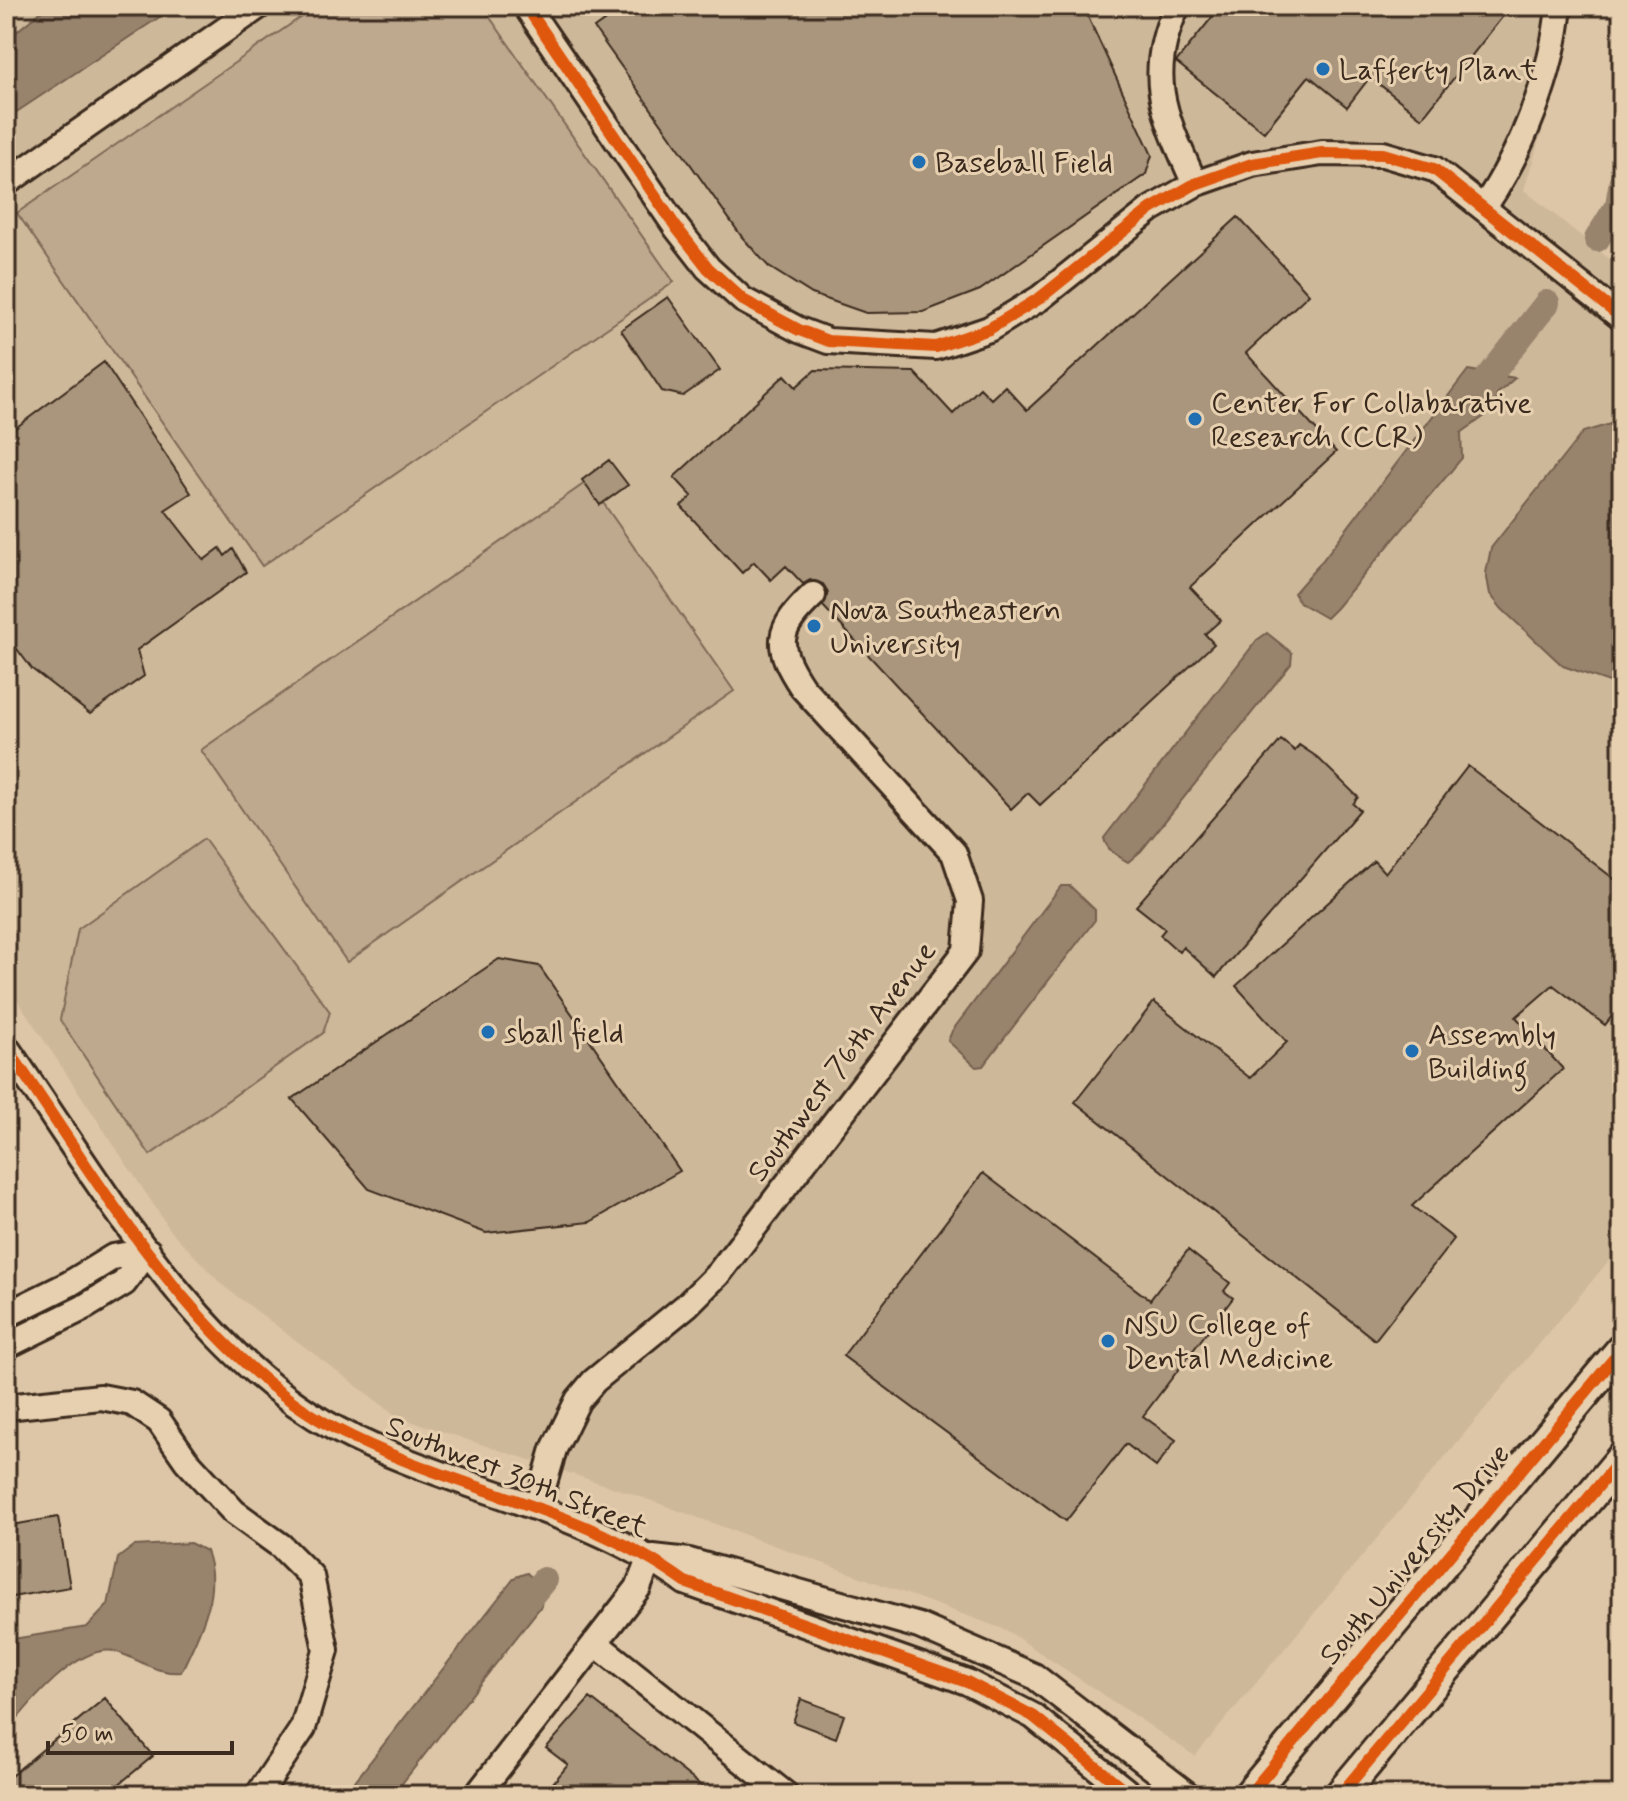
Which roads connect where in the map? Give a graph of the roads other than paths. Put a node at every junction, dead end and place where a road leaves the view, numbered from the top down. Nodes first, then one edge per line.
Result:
1 (259, 6) edge
2 (526, 6) edge
3 (1177, 6) edge
4 (1559, 6) edge
5 (6, 183) edge
6 (1195, 184) junction
7 (1484, 207) junction
8 (1622, 318) edge
9 (813, 595) dead end
10 (6, 1047) edge
11 (148, 1251) junction
12 (6, 1315) edge
13 (6, 1346) edge
14 (1622, 1349) edge
15 (6, 1407) edge
16 (1622, 1458) edge
17 (537, 1508) junction
18 (650, 1557) junction
19 (595, 1643) junction
20 (258, 1795) edge
21 (477, 1795) edge
22 (786, 1795) edge
23 (1131, 1795) edge
24 (1188, 1795) edge
25 (1249, 1795) edge
26 (1340, 1795) edge

1 - 5 street
2 - 6 street
3 - 6 street
4 - 7 street
6 - 7 street
7 - 8 street
9 - 17 street, Southwest 76th Avenue
10 - 11 street, Southwest 30th Street
11 - 12 street
11 - 13 street
11 - 17 street, Southwest 30th Street
14 - 25 main road, South University Drive
15 - 20 street
16 - 26 main road
17 - 18 street, Southwest 30th Street
18 - 19 street
18 - 23 street, Southwest 30th Street
18 - 24 street, Southwest 30th Street
19 - 21 street
19 - 22 street

